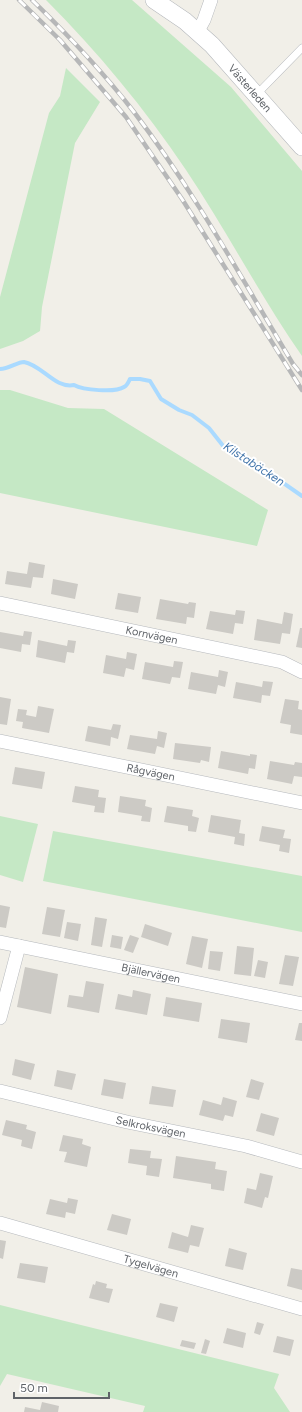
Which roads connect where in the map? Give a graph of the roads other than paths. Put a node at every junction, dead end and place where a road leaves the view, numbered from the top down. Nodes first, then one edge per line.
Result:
1 (154, 0) edge
2 (170, 0) edge
3 (210, 0) edge
4 (191, 26) junction
5 (302, 48) edge
6 (257, 94) junction
7 (302, 147) edge
8 (0, 603) edge
9 (302, 672) edge
10 (0, 741) edge
11 (302, 803) edge
12 (0, 942) edge
13 (19, 946) junction
14 (302, 1004) edge
15 (0, 1018) edge
16 (0, 1091) edge
17 (302, 1162) edge
18 (0, 1223) edge
19 (302, 1309) edge

1 - 4 street, Västerleden
2 - 4 street, Västerleden
3 - 4 street
4 - 6 street, Västerleden
5 - 6 lane
6 - 7 street, Västerleden
8 - 9 street, Kornvägen
10 - 11 street, Rågvägen
12 - 13 street, Bjällervägen
13 - 14 street, Bjällervägen
13 - 15 street
16 - 17 street, Selkroksvägen
18 - 19 street, Tygelvägen

